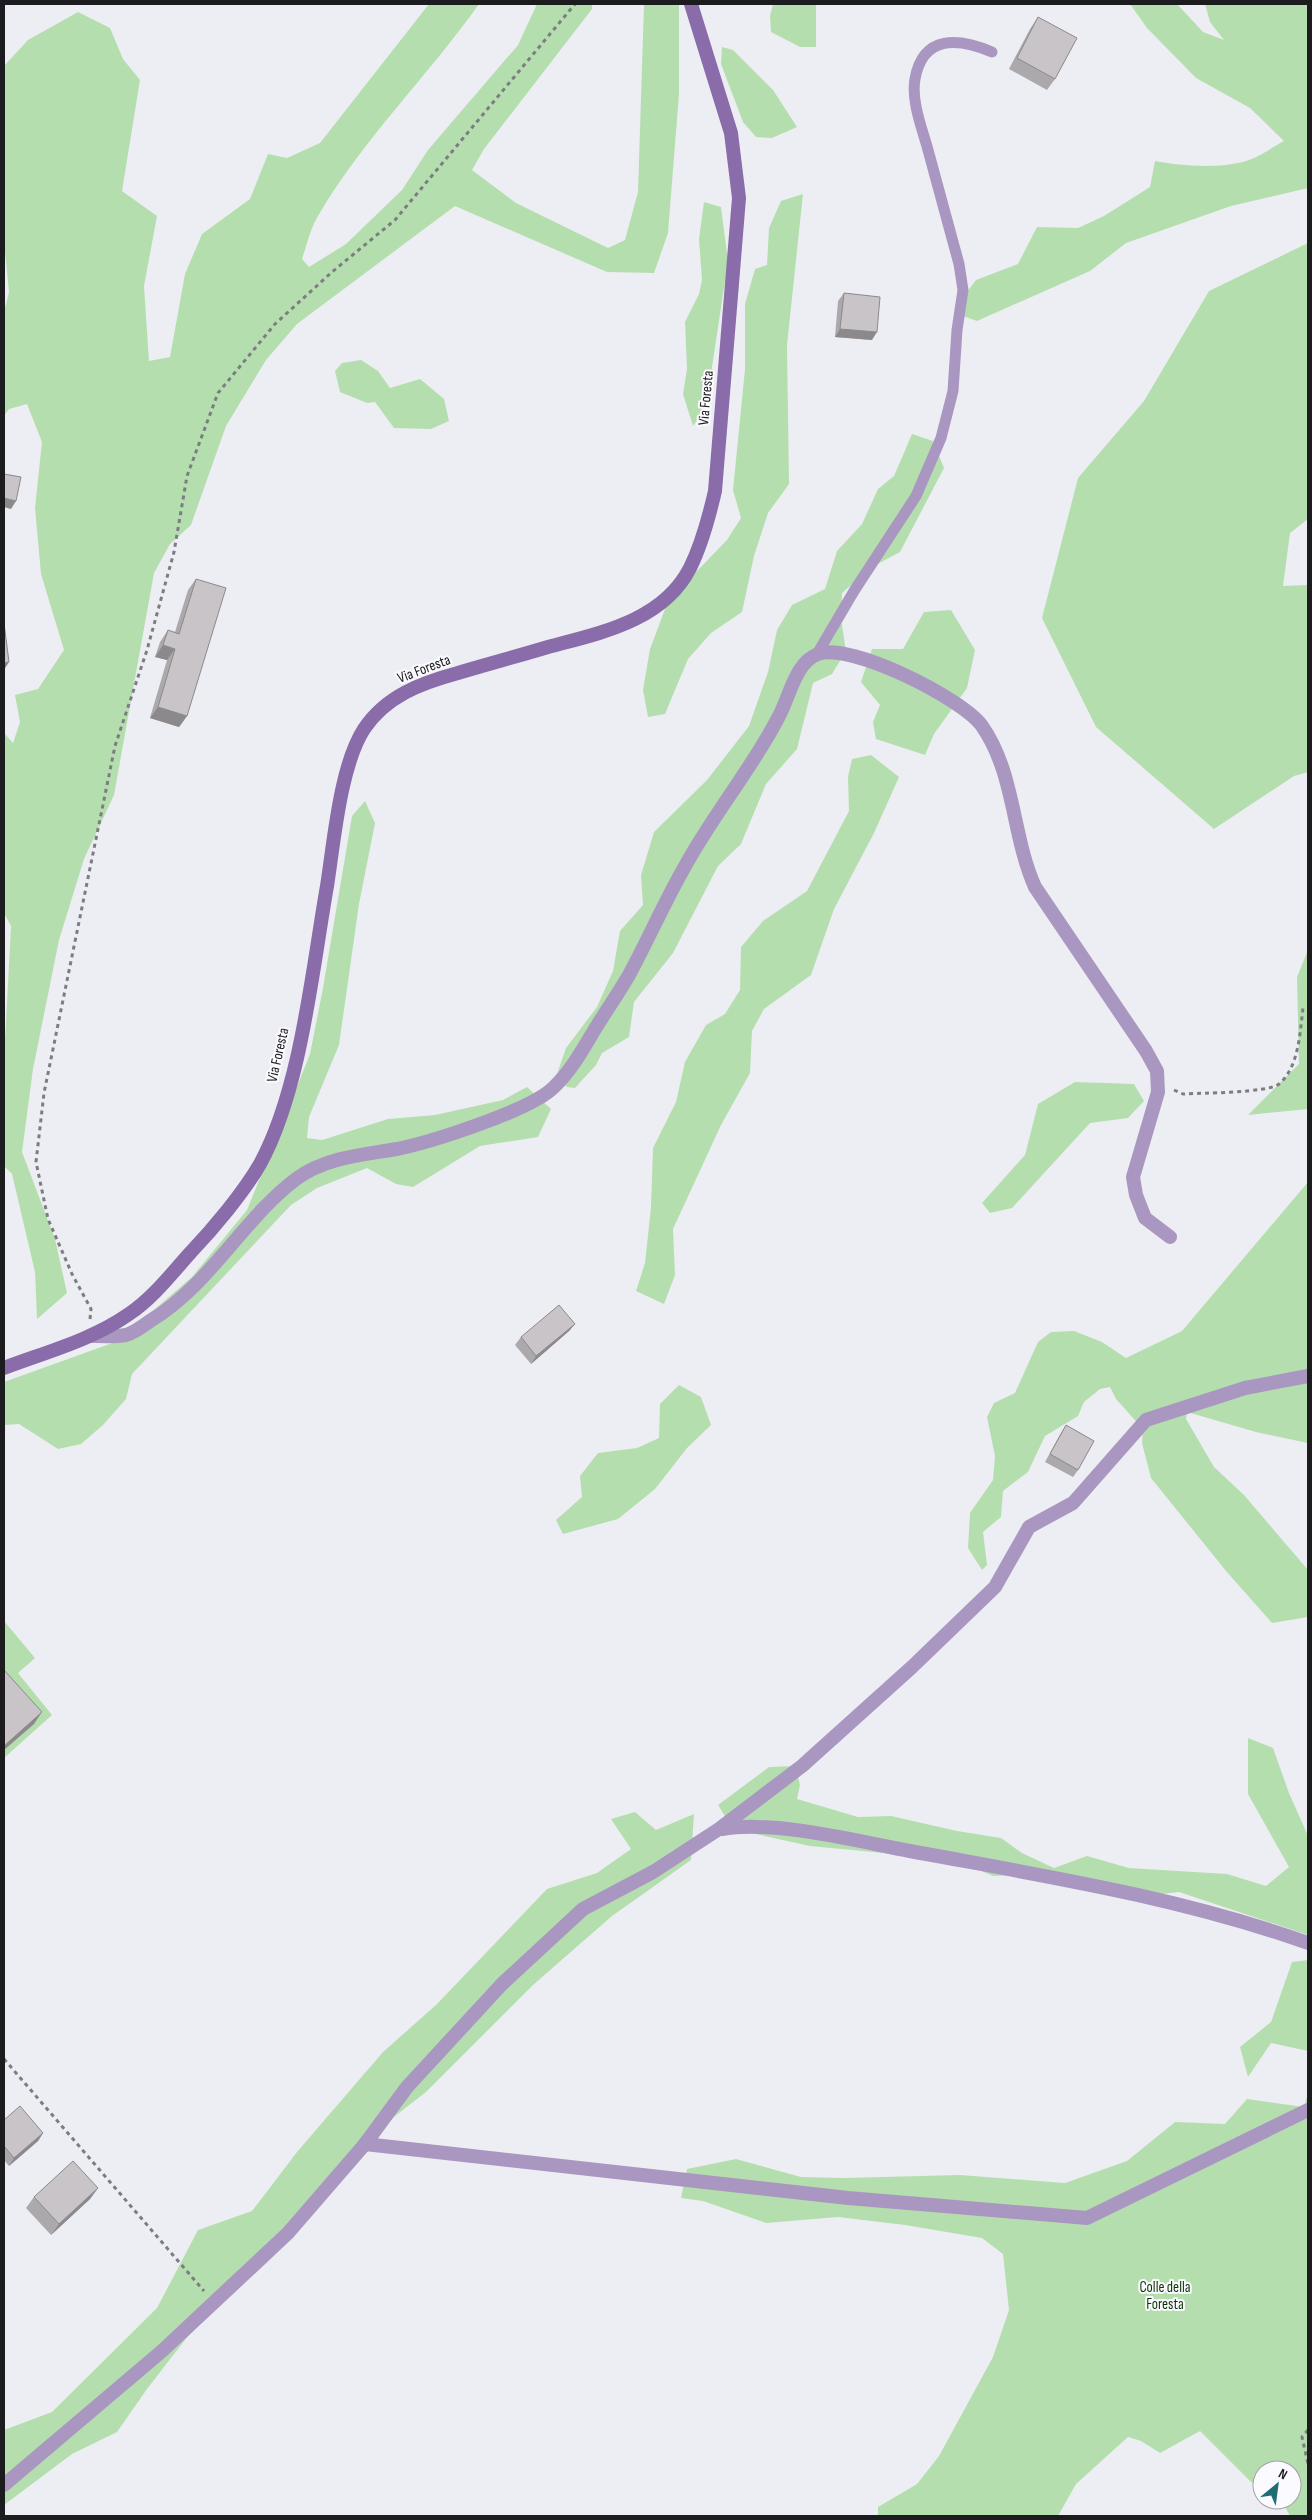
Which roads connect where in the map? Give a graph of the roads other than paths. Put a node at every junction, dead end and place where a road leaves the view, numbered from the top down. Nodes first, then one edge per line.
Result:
1 (691, 4) edge
2 (992, 52) dead end
3 (817, 654) junction
4 (1170, 1237) dead end
5 (90, 1336) junction
6 (4, 1368) edge
7 (1308, 1376) edge
8 (719, 1829) junction
9 (1308, 1943) edge
10 (1308, 2110) edge
11 (365, 2144) junction
12 (4, 2485) edge

1 - 5 main road, Via Foresta
2 - 3 lane
3 - 4 street
3 - 5 street
5 - 6 main road, Via Foresta
7 - 8 street
8 - 9 street
8 - 11 street
10 - 11 street
11 - 12 street

